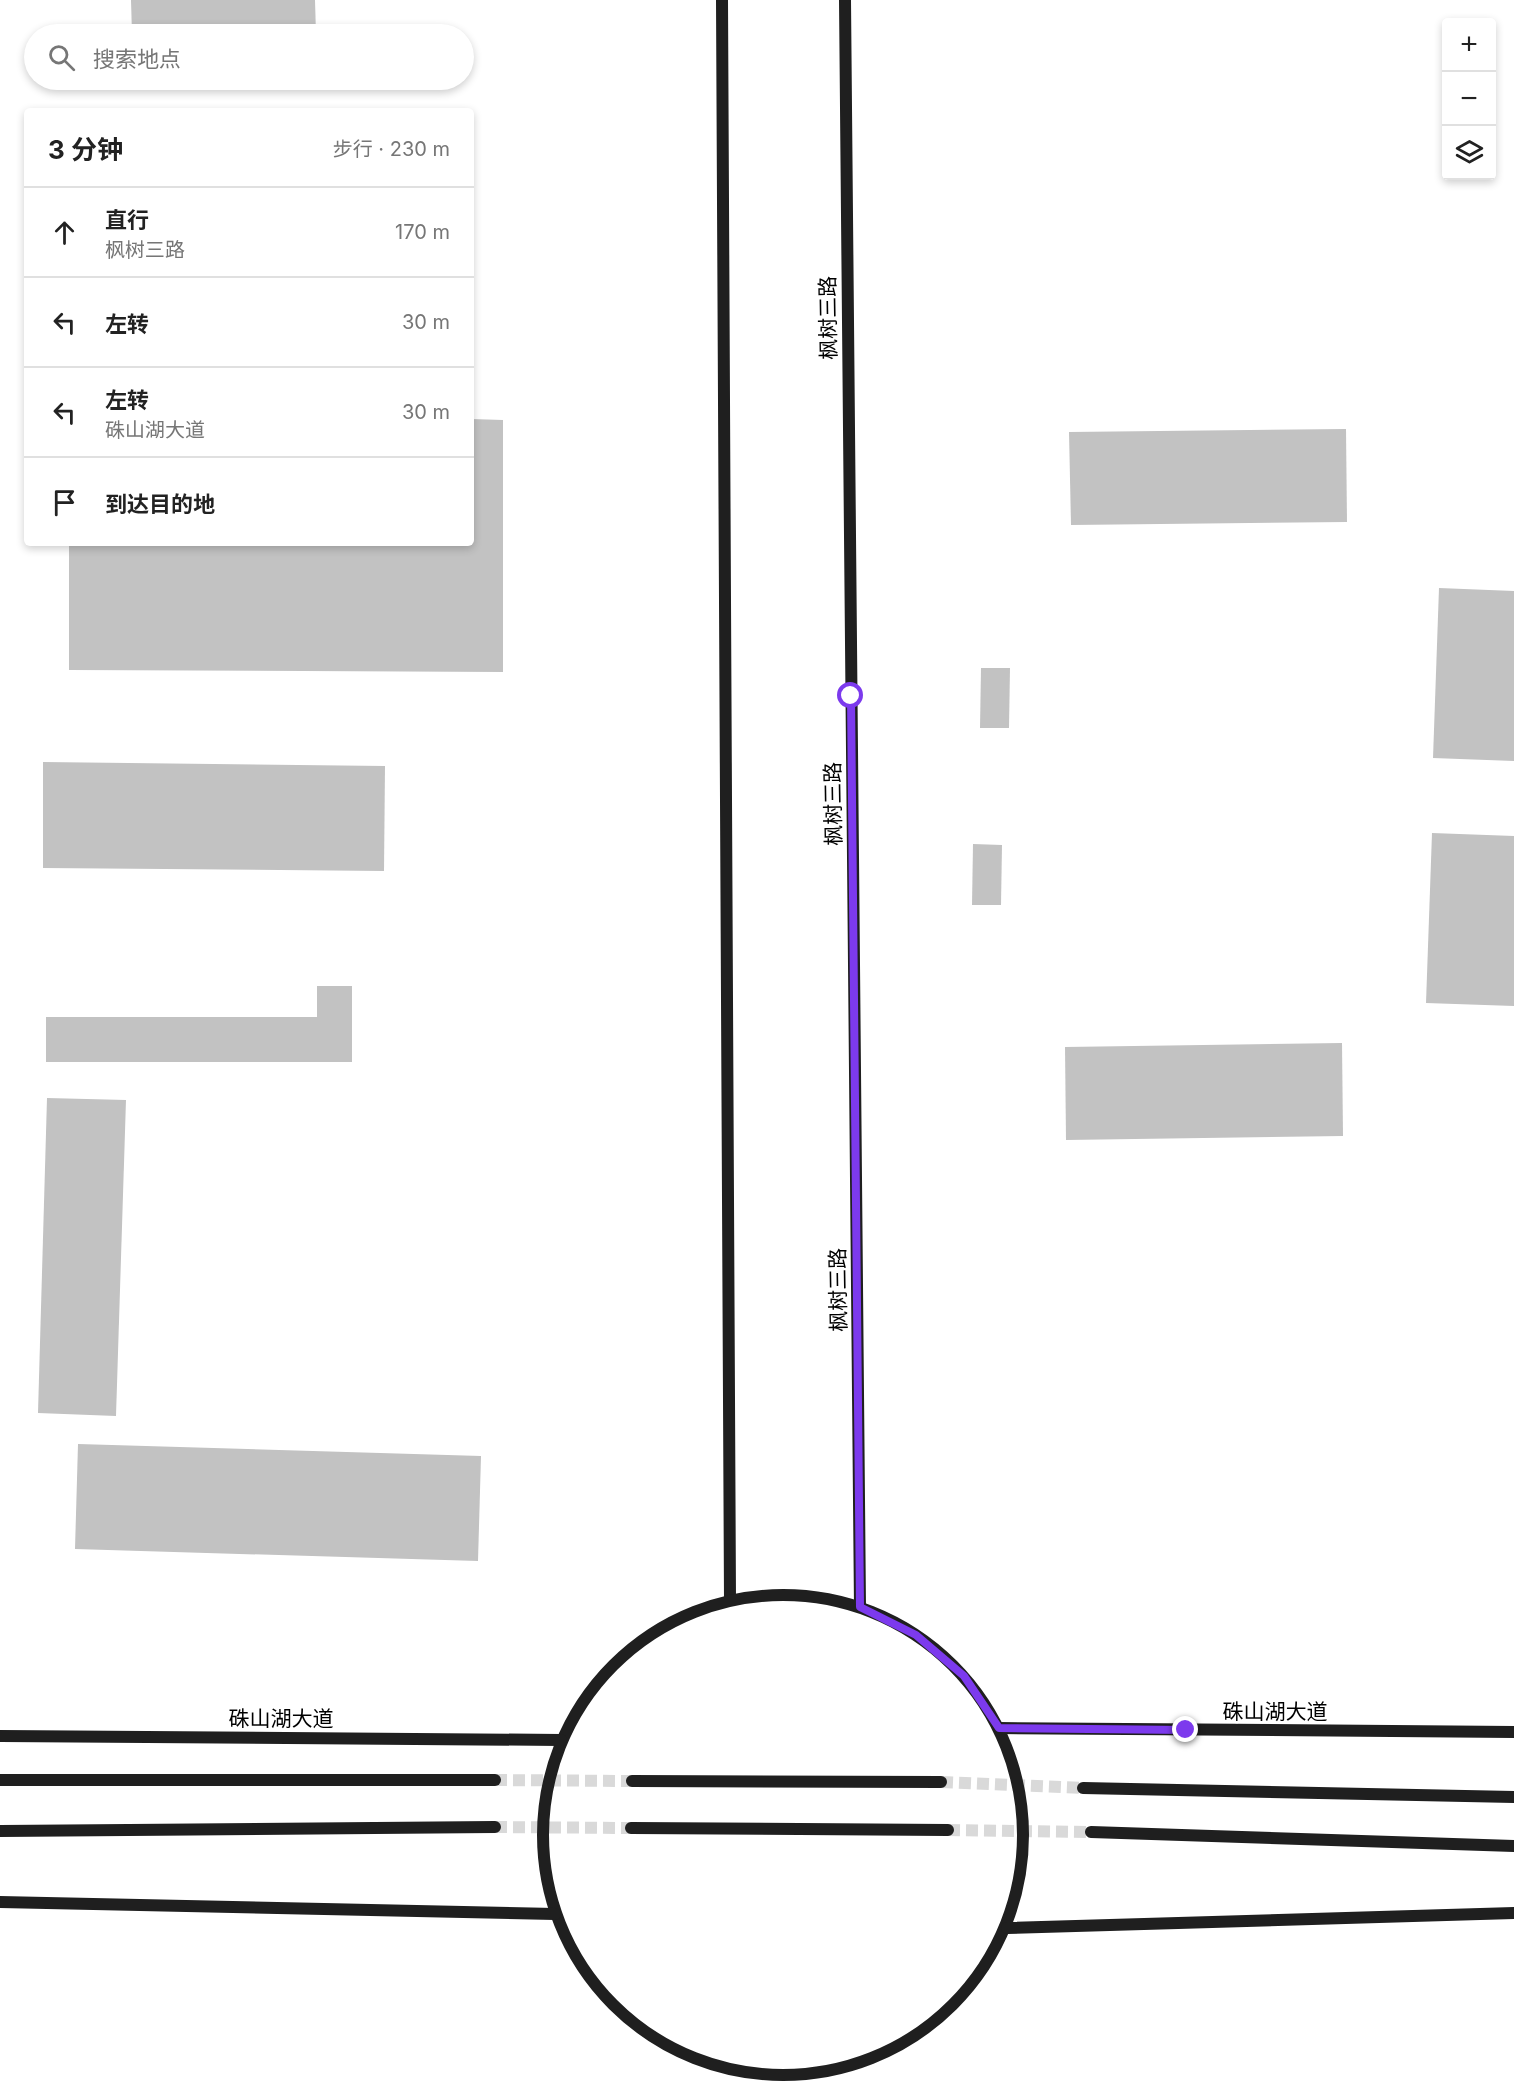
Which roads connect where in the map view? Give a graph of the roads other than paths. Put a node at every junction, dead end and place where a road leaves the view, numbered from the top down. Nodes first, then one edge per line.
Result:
1 (722, 0) edge
2 (845, 0) edge
3 (730, 1600) junction
4 (860, 1607) junction
5 (999, 1728) junction
6 (1514, 1732) edge
7 (0, 1736) edge
8 (561, 1740) junction
9 (0, 1780) edge
10 (495, 1780) tunnel mouth
11 (632, 1781) tunnel mouth
12 (941, 1782) tunnel mouth
13 (1083, 1788) tunnel mouth
14 (1514, 1797) edge
15 (495, 1827) tunnel mouth
16 (631, 1828) tunnel mouth
17 (948, 1830) tunnel mouth
18 (0, 1831) edge
19 (1091, 1832) tunnel mouth
20 (1514, 1846) edge
21 (0, 1902) edge
22 (1514, 1913) edge
23 (555, 1914) junction
24 (1007, 1928) junction
25 (737, 2077) edge
26 (825, 2077) edge

1 - 3 main road
2 - 4 main road, 枫树三路
3 - 4 main road
3 - 8 main road
4 - 5 main road
5 - 6 main road, 硃山湖大道
5 - 24 main road
7 - 8 main road, 硃山湖大道
8 - 23 main road
9 - 10 main road
11 - 12 main road
13 - 14 main road
15 - 18 main road
16 - 17 main road
19 - 20 main road
21 - 23 main road
22 - 24 main road
23 - 25 main road
24 - 26 main road
25 - 26 main road

